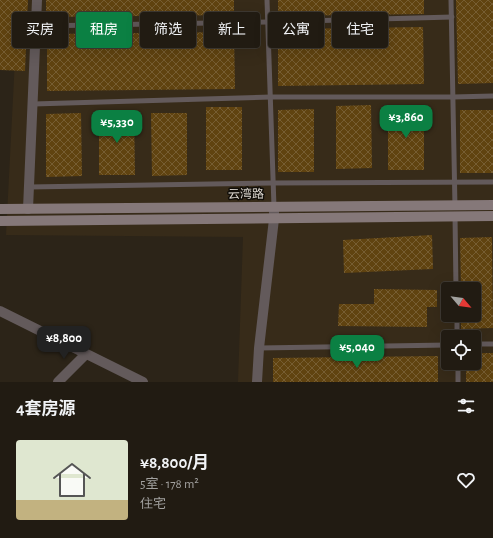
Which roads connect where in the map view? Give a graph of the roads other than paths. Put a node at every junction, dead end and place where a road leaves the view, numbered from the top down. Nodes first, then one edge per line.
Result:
1 (37, 0) edge
2 (267, 0) edge
3 (451, 0) edge
4 (37, 12) edge
5 (452, 17) junction
6 (324, 20) edge
7 (268, 22) joint
8 (68, 25) edge
9 (35, 48) edge
10 (269, 48) edge
11 (493, 96) edge
12 (270, 97) junction
13 (453, 97) junction
14 (33, 104) junction
15 (454, 182) junction
16 (493, 182) edge
17 (273, 183) junction
18 (29, 187) junction
19 (493, 204) edge
20 (455, 205) junction
21 (274, 207) junction
22 (28, 209) junction
23 (0, 210) edge
24 (493, 216) edge
25 (455, 217) junction
26 (274, 219) junction
27 (0, 221) edge
28 (456, 282) edge
29 (0, 311) edge
30 (481, 344) edge
31 (493, 344) edge
32 (441, 345) edge
33 (259, 348) junction
34 (86, 354) junction
35 (458, 370) edge
36 (58, 382) edge
37 (141, 382) edge
38 (257, 382) edge
39 (458, 382) edge

1 - 4 street
2 - 7 lane
3 - 5 lane
5 - 6 lane
5 - 13 lane
7 - 8 lane
9 - 14 street
10 - 12 lane
11 - 13 lane
12 - 13 lane
12 - 14 lane
12 - 17 lane
13 - 15 lane
14 - 18 street
15 - 16 lane
15 - 17 lane
15 - 20 lane
17 - 18 lane
17 - 21 lane
18 - 22 street
19 - 20 main road, 云湾路
20 - 21 main road, 云湾路
20 - 25 lane
21 - 22 main road, 云湾路
21 - 26 street
22 - 23 main road, 云湾路
24 - 25 main road, 云湾路
25 - 26 main road, 云湾路
25 - 28 lane
26 - 27 main road, 云湾路
26 - 33 street
29 - 34 street
30 - 31 lane
32 - 33 lane
33 - 38 street
34 - 36 street
34 - 37 street
35 - 39 lane

